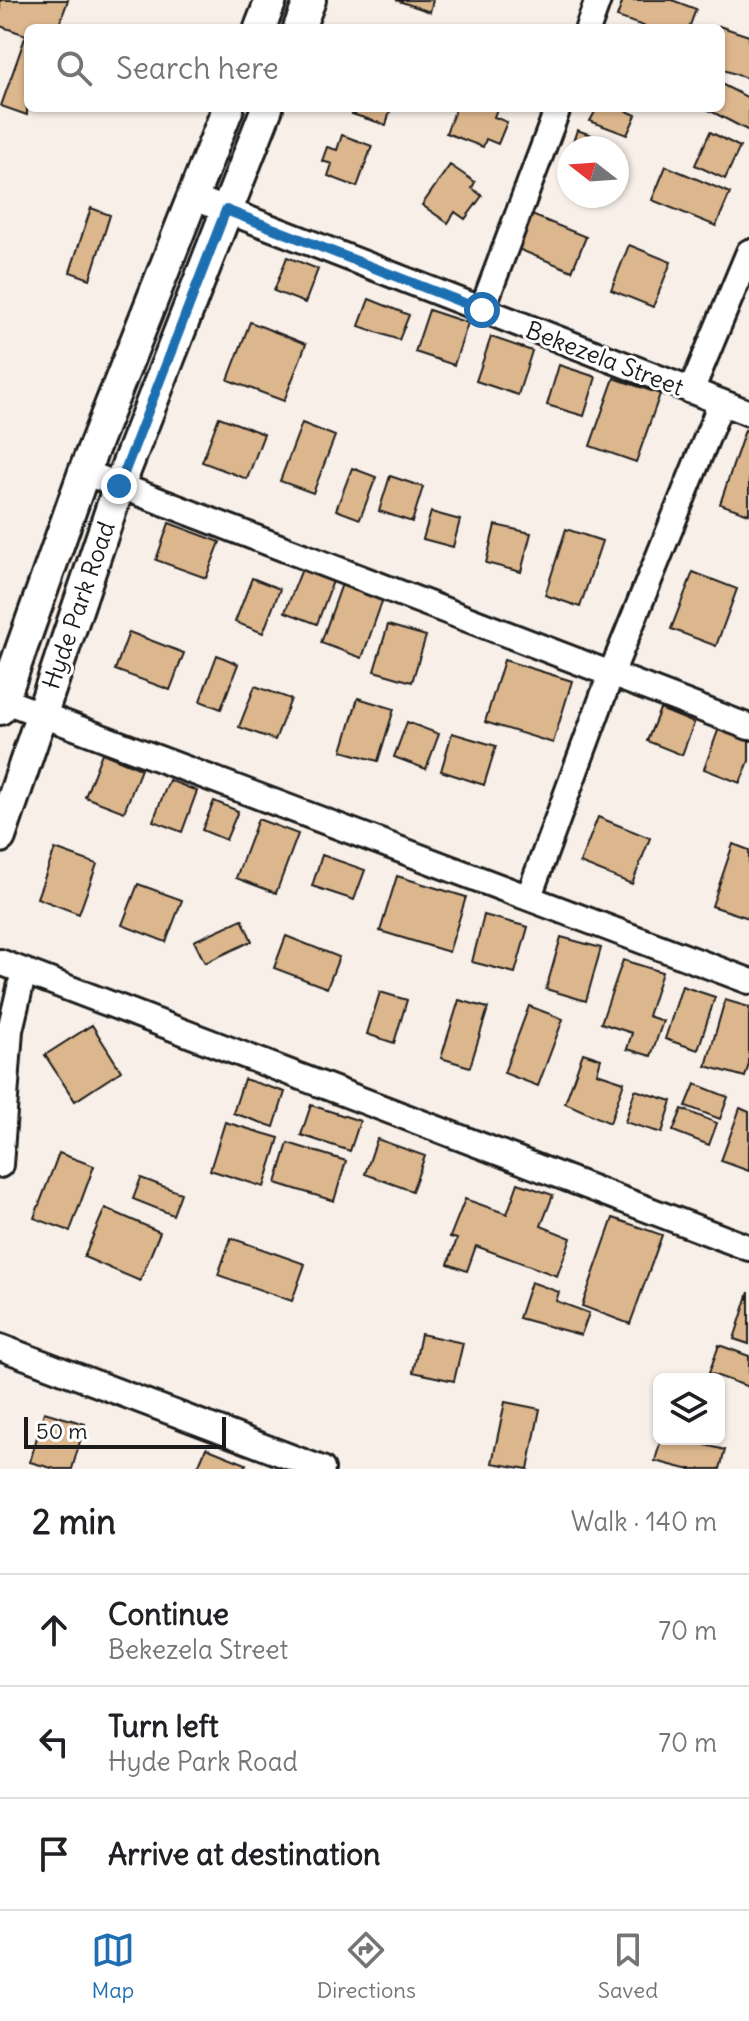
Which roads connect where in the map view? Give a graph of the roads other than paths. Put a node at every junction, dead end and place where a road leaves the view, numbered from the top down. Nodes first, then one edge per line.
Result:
1 (271, 0) edge
2 (310, 0) edge
3 (598, 0) edge
4 (262, 24) edge
5 (301, 24) edge
6 (589, 24) edge
7 (226, 112) edge
8 (265, 112) edge
9 (556, 112) edge
10 (192, 197) junction
11 (226, 210) junction
12 (749, 252) edge
13 (482, 310) junction
14 (691, 391) junction
15 (721, 403) junction
16 (749, 413) edge
17 (84, 472) junction
18 (119, 486) junction
19 (611, 674) junction
20 (1, 704) edge
21 (41, 715) junction
22 (749, 727) edge
23 (0, 837) edge
24 (529, 896) junction
25 (0, 962) edge
26 (24, 971) junction
27 (749, 981) edge
28 (0, 1165) edge
29 (749, 1248) edge
30 (0, 1347) edge
31 (322, 1469) edge

1 - 4 street
2 - 5 street
3 - 6 street
7 - 10 street, Hyde Park Road
8 - 11 street, Hyde Park Road
9 - 13 street
10 - 11 street, Bekezela Street
10 - 17 street, Hyde Park Road
11 - 13 street, Bekezela Street
11 - 18 street, Hyde Park Road
12 - 14 street
13 - 14 street, Bekezela Street
14 - 15 street, Bekezela Street
15 - 16 street, Bekezela Street
15 - 19 street
17 - 18 street
17 - 20 street, Hyde Park Road
18 - 19 street
18 - 21 street, Hyde Park Road
19 - 22 street
19 - 24 street
20 - 21 street
21 - 23 street, Hyde Park Road
21 - 24 street
24 - 27 street
25 - 26 street
26 - 28 street
26 - 29 street
30 - 31 street

